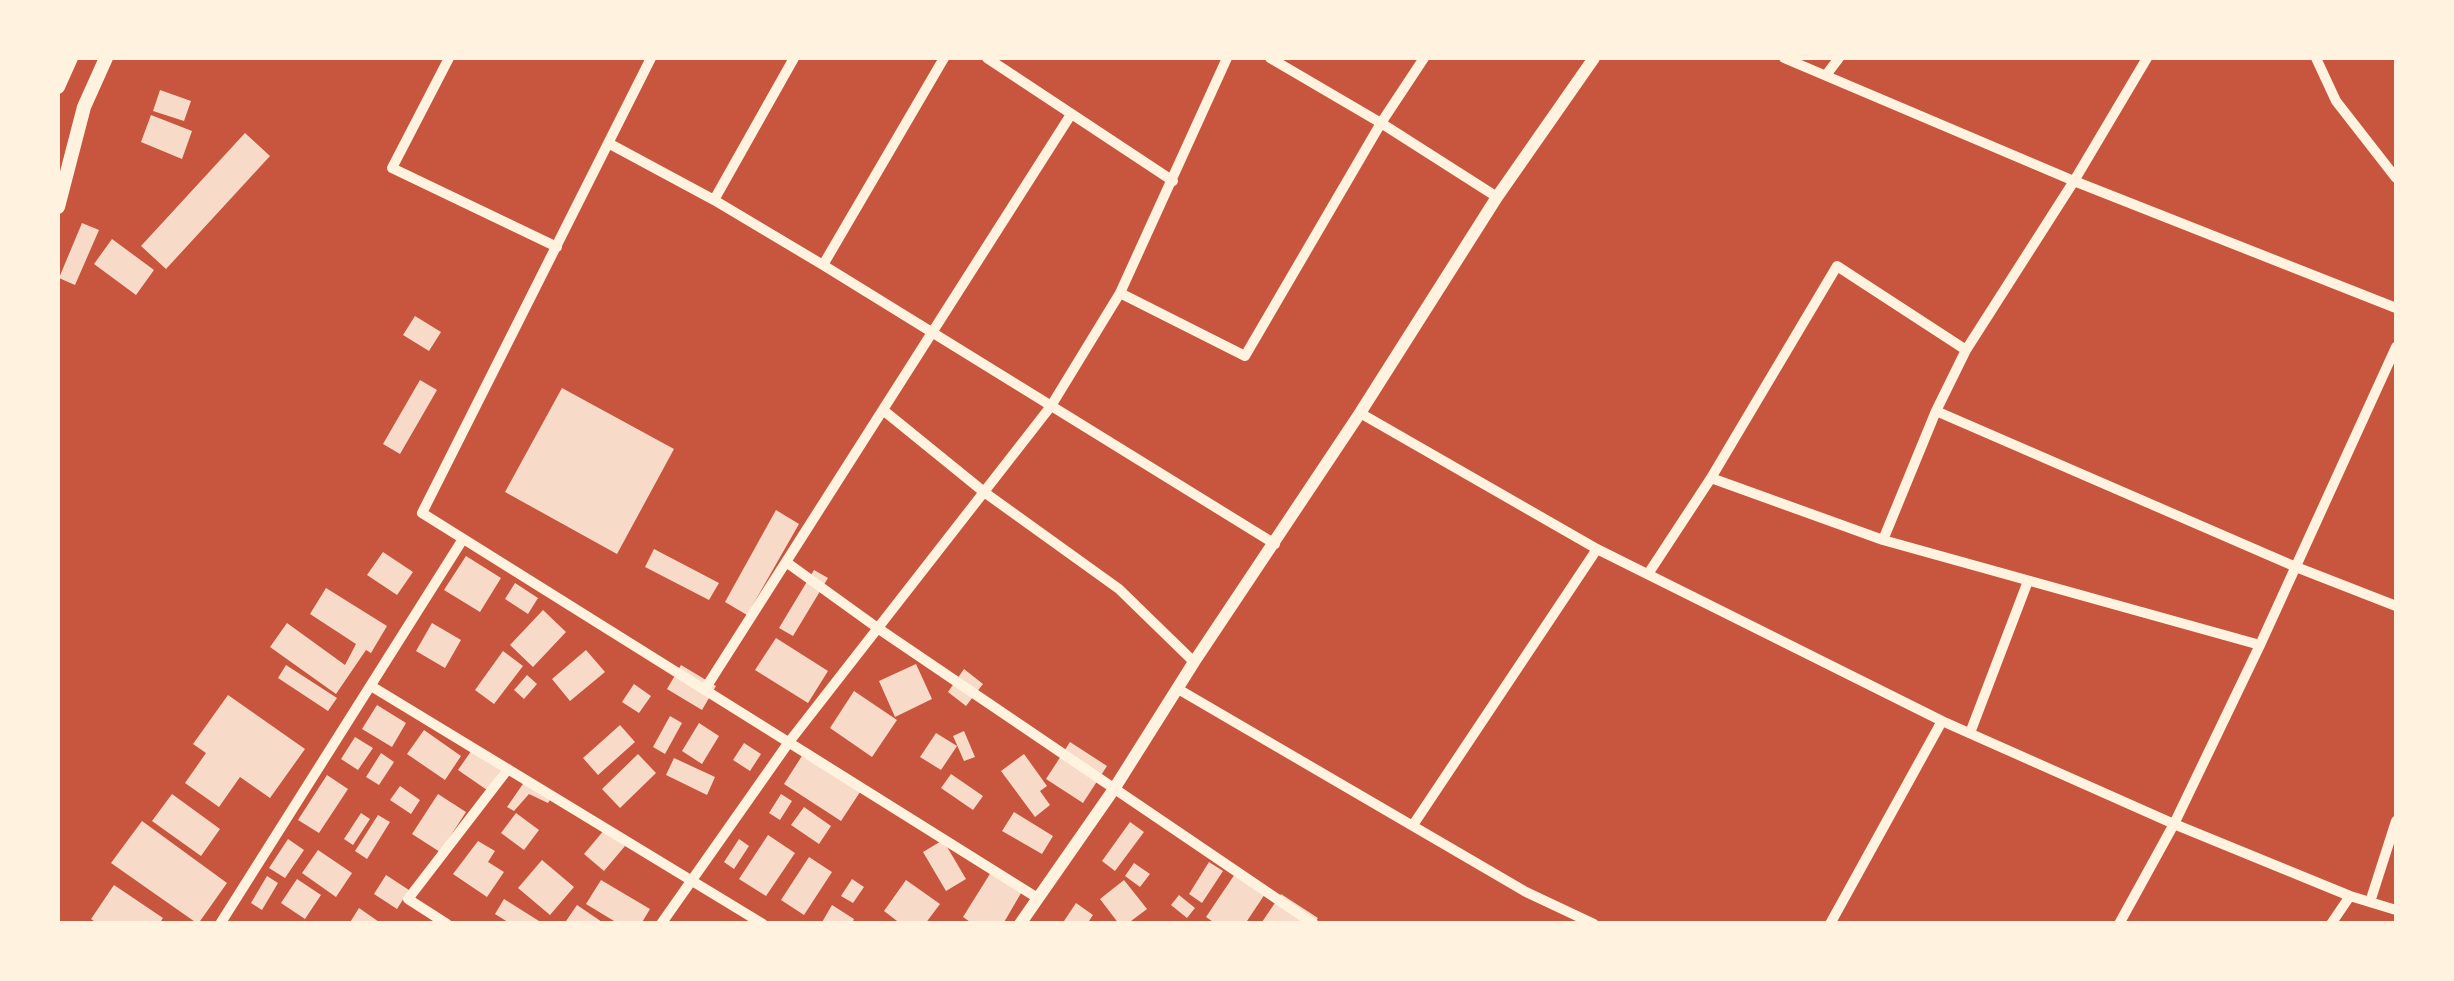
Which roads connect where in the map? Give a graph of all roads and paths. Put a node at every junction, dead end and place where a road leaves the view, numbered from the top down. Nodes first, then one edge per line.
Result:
1 (71, 58) edge
2 (106, 58) edge
3 (449, 58) edge
4 (651, 58) edge
5 (794, 58) edge
6 (944, 58) edge
7 (987, 58) edge
8 (1227, 58) edge
9 (1270, 58) edge
10 (1424, 58) edge
11 (1594, 58) edge
12 (1784, 58) edge
13 (1839, 58) edge
14 (2147, 58) edge
15 (2316, 58) edge
16 (1826, 76) junction
17 (58, 87) edge
18 (1070, 116) junction
19 (1381, 123) junction
20 (610, 144) junction
21 (2396, 178) edge
22 (1172, 181) junction
23 (2074, 181) junction
24 (1497, 196) junction
25 (714, 200) junction
26 (58, 208) edge
27 (558, 246) junction
28 (823, 265) junction
29 (1120, 293) junction
30 (2396, 308) edge
31 (934, 332) junction
32 (2396, 347) edge
33 (1966, 350) junction
34 (1050, 406) junction
35 (884, 410) junction
36 (1936, 411) junction
37 (1360, 413) junction
38 (1711, 478) junction
39 (984, 492) junction
40 (464, 540) junction
41 (1883, 540) junction
42 (1275, 544) junction
43 (1597, 549) junction
44 (786, 562) junction
45 (2296, 567) junction
46 (1648, 574) junction
47 (2028, 581) junction
48 (2396, 606) edge
49 (879, 629) junction
50 (2260, 646) junction
51 (1194, 662) junction
52 (372, 686) junction
53 (705, 689) junction
54 (1178, 690) junction
55 (1942, 721) junction
56 (1970, 733) junction
57 (789, 742) junction
58 (508, 769) junction
59 (1114, 789) junction
60 (2396, 821) edge
61 (2174, 824) junction
62 (1412, 825) junction
63 (692, 878) junction
64 (2350, 896) junction
65 (1036, 897) junction
66 (2370, 902) junction
67 (2396, 910) edge
68 (220, 924) edge
69 (447, 924) edge
70 (661, 924) edge
71 (763, 924) edge
72 (1020, 924) edge
73 (1314, 924) edge
74 (1594, 924) edge
75 (1830, 924) edge
76 (2119, 924) edge
77 (2331, 924) edge

1 - 17 main road
2 - 26 main road
3 - 27 street
4 - 20 street
5 - 25 street
6 - 28 street
7 - 18 street
8 - 22 street
9 - 19 street
10 - 19 street
11 - 24 street
12 - 16 street
13 - 16 street
14 - 23 street
15 - 21 street
16 - 23 street
18 - 22 street
18 - 31 street
19 - 24 street
19 - 29 street
20 - 25 street
20 - 27 street
22 - 29 street
23 - 30 street
23 - 33 street
24 - 37 street
25 - 28 street
27 - 40 street
28 - 31 street
29 - 34 street
31 - 34 street
31 - 35 street
32 - 45 street
33 - 36 street
33 - 38 street
34 - 39 street
34 - 42 street
35 - 39 street
35 - 44 street
36 - 41 street
36 - 45 street
37 - 42 street
37 - 43 street
38 - 41 street
38 - 46 street
39 - 49 street
39 - 51 street
40 - 52 street
40 - 53 street
41 - 47 street
42 - 51 street
43 - 46 street
43 - 62 street
44 - 49 street
44 - 53 street
45 - 48 street
45 - 50 street
46 - 55 street
47 - 50 street
47 - 56 street
49 - 57 street
49 - 59 street
50 - 61 street
51 - 54 street
52 - 58 street
52 - 68 street
53 - 57 street
54 - 59 street
54 - 62 street
55 - 56 street
55 - 75 street
56 - 61 street
57 - 63 street
57 - 65 street
58 - 63 street
58 - 69 street
59 - 65 street
59 - 73 street
60 - 66 street
61 - 64 street
61 - 76 street
62 - 74 street
63 - 70 street
63 - 71 street
64 - 66 street
64 - 77 street
65 - 72 street
66 - 67 street

